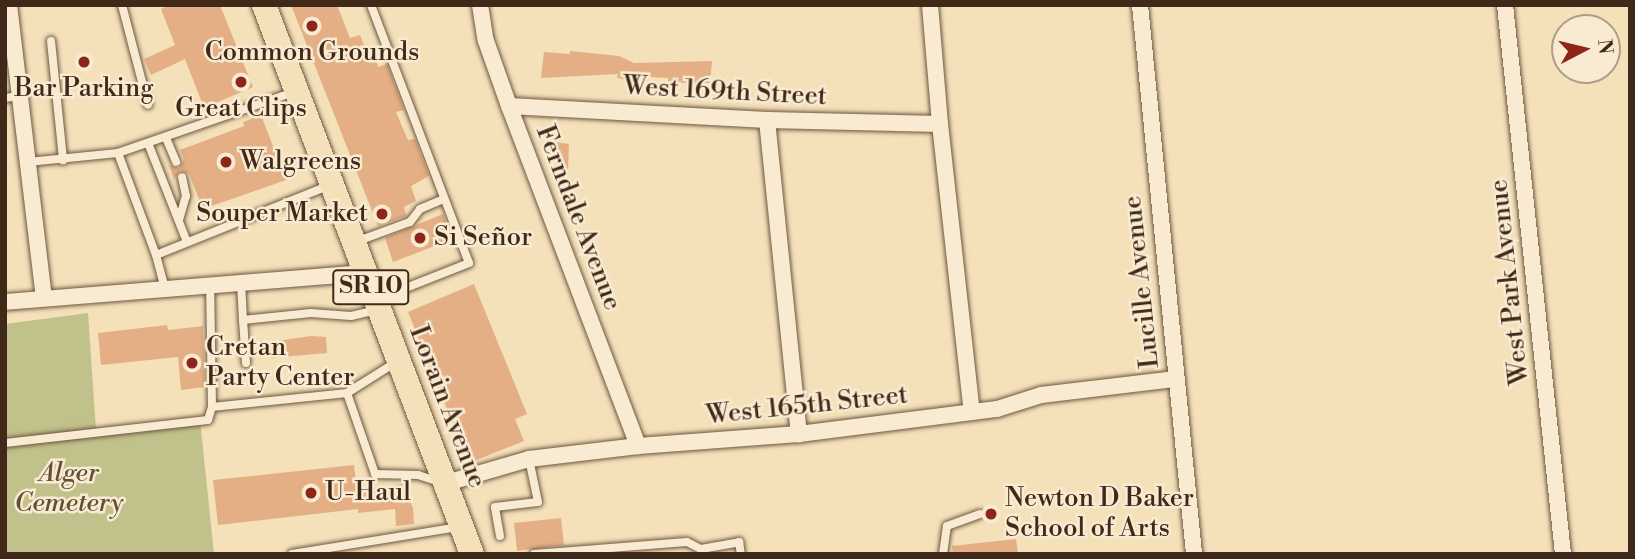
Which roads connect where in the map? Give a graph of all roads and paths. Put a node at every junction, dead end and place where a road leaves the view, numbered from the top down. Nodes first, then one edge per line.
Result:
1 (122, 5) edge
2 (264, 5) edge
3 (371, 5) edge
4 (481, 5) edge
5 (930, 5) edge
6 (1140, 5) edge
7 (1504, 5) edge
8 (8, 14) edge
9 (51, 41) dead end
10 (297, 91) junction
11 (13, 97) edge
12 (148, 105) dead end
13 (509, 106) junction
14 (767, 120) junction
15 (940, 124) junction
16 (166, 138) junction
17 (148, 143) junction
18 (118, 153) junction
19 (63, 160) junction
20 (28, 162) junction
21 (176, 162) dead end
22 (182, 177) dead end
23 (332, 184) junction
24 (444, 199) junction
25 (178, 220) junction
26 (187, 242) junction
27 (354, 243) junction
28 (156, 255) junction
29 (366, 273) junction
30 (241, 282) junction
31 (210, 285) junction
32 (164, 288) junction
33 (44, 298) junction
34 (5, 302) edge
35 (377, 304) junction
36 (243, 320) junction
37 (398, 360) junction
38 (246, 363) dead end
39 (1176, 379) junction
40 (347, 393) junction
41 (212, 407) junction
42 (972, 412) junction
43 (799, 434) junction
44 (5, 443) edge
45 (638, 446) junction
46 (529, 459) junction
47 (443, 484) junction
48 (980, 514) dead end
49 (461, 527) junction
50 (500, 536) dead end
51 (702, 551) edge
52 (292, 554) edge
53 (472, 554) edge
54 (534, 554) edge
55 (741, 554) edge
56 (943, 554) edge
57 (1194, 554) edge
58 (1563, 554) edge

1 - 12 lane
2 - 10 main road, Lorain Avenue / SR 10
3 - 24 lane
4 - 13 street, Ferndale Avenue
5 - 15 street
6 - 39 street, Lucille Avenue
7 - 58 street, West Park Avenue
8 - 11 street
9 - 19 lane
10 - 16 lane
10 - 23 main road, Lorain Avenue / SR 10
11 - 20 street
13 - 14 street, West 169th Street
13 - 45 street, Ferndale Avenue
14 - 15 street, West 169th Street
14 - 43 street
15 - 42 street
16 - 17 lane
16 - 21 lane
17 - 18 lane
17 - 25 lane
18 - 19 lane
18 - 28 lane
19 - 20 lane
20 - 33 street
22 - 25 lane
23 - 26 lane
23 - 27 main road, Lorain Avenue / SR 10
24 - 27 lane
24 - 35 lane
25 - 26 lane
26 - 28 lane
27 - 29 main road, Lorain Avenue / SR 10
28 - 32 lane
29 - 30 street
29 - 35 main road, Lorain Avenue / SR 10
30 - 31 street
30 - 36 lane
31 - 32 street
31 - 41 lane
32 - 33 street
33 - 34 street
35 - 36 lane
35 - 37 main road, Lorain Avenue / SR 10
36 - 38 lane
37 - 40 lane
37 - 47 main road, Lorain Avenue / SR 10
39 - 42 street, West 165th Street
39 - 57 street, Lucille Avenue
40 - 41 lane
40 - 47 lane
41 - 44 lane
42 - 43 street, West 165th Street
43 - 45 street, West 165th Street
45 - 46 street, West 165th Street
46 - 47 street, West 165th Street
46 - 50 lane
47 - 49 main road, Lorain Avenue / SR 10
48 - 56 lane
49 - 52 lane
49 - 53 main road, Lorain Avenue / SR 10
51 - 54 lane
51 - 55 lane

